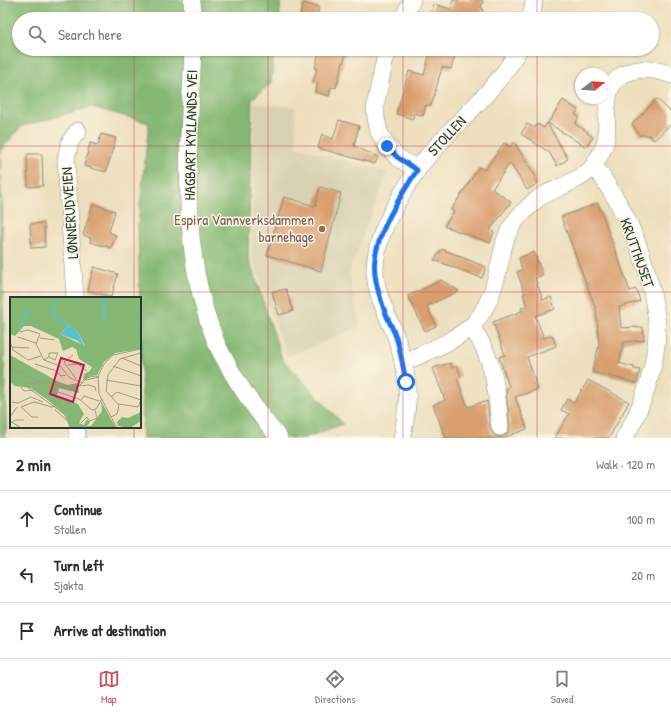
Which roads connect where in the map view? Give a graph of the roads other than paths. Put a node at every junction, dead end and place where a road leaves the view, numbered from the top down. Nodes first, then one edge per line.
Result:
1 (192, 0) edge
2 (412, 0) edge
3 (534, 0) edge
4 (193, 12) edge
5 (406, 12) edge
6 (532, 12) edge
7 (193, 56) edge
8 (386, 56) edge
9 (515, 56) edge
10 (671, 75) edge
11 (78, 131) dead end
12 (594, 166) junction
13 (417, 170) junction
14 (75, 297) edge
15 (471, 326) junction
16 (403, 363) junction
17 (500, 427) dead end
18 (279, 438) edge
19 (402, 438) edge
20 (624, 438) edge

1 - 4 street
2 - 5 street
3 - 6 street
7 - 18 street, HAGBART KYLLANDS VEI
8 - 13 street
9 - 13 street, STOLLEN
10 - 12 street
11 - 14 street, LØNNERUDVEIEN
12 - 15 street
12 - 20 street, KRUTTHUSET
13 - 16 street, STOLLEN
15 - 16 street
15 - 17 street
16 - 19 street, STOLLEN

